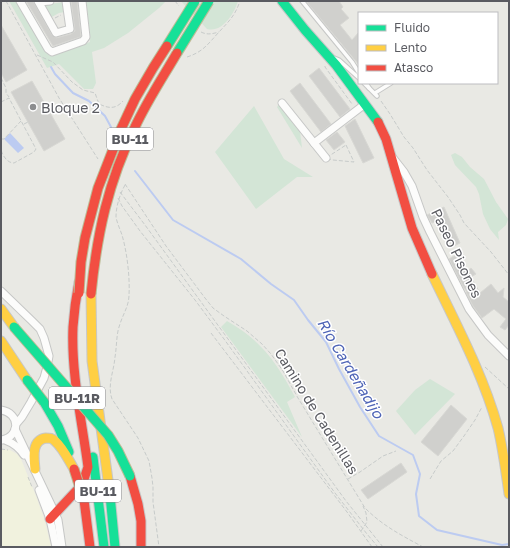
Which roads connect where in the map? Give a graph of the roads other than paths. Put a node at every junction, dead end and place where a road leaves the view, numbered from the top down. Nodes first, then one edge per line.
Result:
1 (20, 1) edge
2 (50, 1) edge
3 (66, 1) edge
4 (82, 1) edge
5 (195, 1) edge
6 (209, 1) edge
7 (282, 1) edge
8 (302, 1) edge
9 (38, 2) edge
10 (326, 58) junction
11 (358, 71) edge
12 (358, 77) edge
13 (366, 84) edge
14 (390, 84) edge
15 (282, 103) dead end
16 (365, 104) junction
17 (314, 143) junction
18 (391, 157) junction
19 (326, 158) road end
20 (1, 291) edge
21 (78, 293) junction
22 (1, 309) edge
23 (1, 341) edge
24 (509, 356) edge
25 (1, 410) edge
26 (15, 426) junction
27 (3, 440) edge
28 (32, 462) junction
29 (74, 469) junction
30 (509, 494) edge
31 (52, 516) junction
32 (56, 547) edge
33 (62, 547) edge
34 (90, 547) edge
35 (104, 547) edge
36 (115, 547) edge
37 (141, 547) edge

1 - 4 street
2 - 9 street
3 - 9 street
5 - 21 main road, BU-11, bridge
6 - 36 main road, BU-11, bridge
7 - 10 main road, Paseo Pisones
8 - 11 lane
10 - 12 lane, Paseo Pisones
10 - 16 main road, Paseo Pisones
13 - 14 lane
15 - 17 street
16 - 17 street
16 - 18 main road, Paseo Pisones
17 - 19 street
18 - 24 street, Paseo Pisones
18 - 30 main road, Paseo Pisones
20 - 26 street
21 - 31 main road
21 - 35 main road, BU-11
22 - 37 main road, BU-11R, bridge
23 - 29 main road, BU-11R, bridge
25 - 26 street
26 - 27 street
26 - 28 street
27 - 28 street
28 - 29 main road
28 - 31 street
28 - 31 street
29 - 34 main road, BU-11R, bridge
31 - 32 street
31 - 33 street

